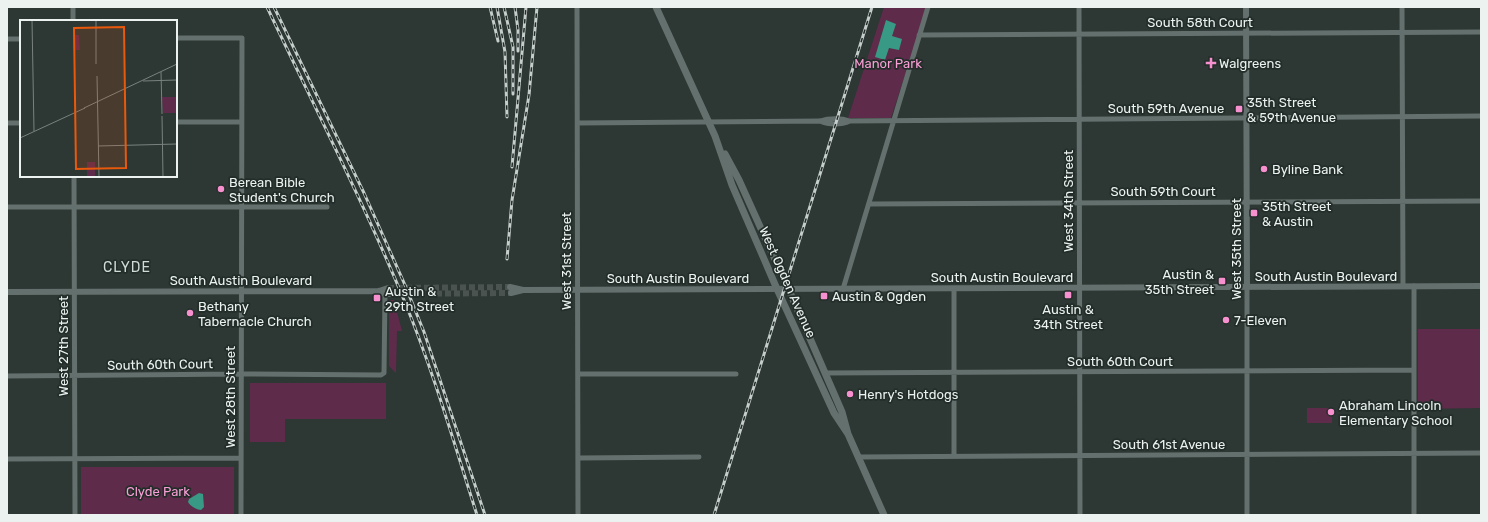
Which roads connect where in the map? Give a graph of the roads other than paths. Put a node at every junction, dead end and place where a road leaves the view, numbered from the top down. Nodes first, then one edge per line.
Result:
1 (73, 7) edge
2 (577, 7) edge
3 (656, 7) edge
4 (928, 7) edge
5 (1079, 7) edge
6 (1246, 7) edge
7 (1402, 7) edge
8 (73, 20) edge
9 (1402, 32) junction
10 (1481, 32) edge
11 (1246, 33) junction
12 (1079, 34) junction
13 (919, 35) junction
14 (177, 38) edge
15 (7, 39) edge
16 (20, 39) edge
17 (1402, 116) junction
18 (1481, 116) edge
19 (1247, 118) junction
20 (1079, 120) junction
21 (894, 121) junction
22 (177, 122) edge
23 (241, 122) junction
24 (708, 122) junction
25 (7, 123) edge
26 (20, 123) edge
27 (578, 123) junction
28 (715, 136) junction
29 (74, 177) edge
30 (1403, 201) junction
31 (1481, 201) edge
32 (1079, 202) junction
33 (1247, 202) junction
34 (869, 204) junction
35 (7, 207) edge
36 (74, 207) junction
37 (241, 207) junction
38 (327, 207) dead end
39 (1403, 286) junction
40 (1414, 286) junction
41 (1481, 286) edge
42 (1247, 287) junction
43 (1079, 288) junction
44 (577, 289) junction
45 (777, 289) junction
46 (788, 289) junction
47 (843, 289) junction
48 (954, 289) junction
49 (511, 290) tunnel mouth
50 (241, 291) junction
51 (7, 292) edge
52 (74, 292) junction
53 (388, 292) joint
54 (1414, 370) junction
55 (1247, 371) junction
56 (954, 372) junction
57 (1079, 372) junction
58 (825, 373) junction
59 (241, 374) junction
60 (578, 374) junction
61 (736, 374) dead end
62 (7, 376) edge
63 (74, 376) junction
64 (848, 434) junction
65 (1414, 453) junction
66 (1481, 453) edge
67 (1247, 454) junction
68 (1080, 455) junction
69 (954, 456) junction
70 (858, 457) junction
71 (242, 458) junction
72 (578, 458) junction
73 (699, 458) dead end
74 (7, 459) edge
75 (75, 459) junction
76 (75, 515) edge
77 (241, 515) edge
78 (578, 515) edge
79 (884, 515) edge
80 (1080, 515) edge
81 (1247, 515) edge
82 (1414, 515) edge

1 - 8 street
2 - 27 street, West 31st Street
3 - 24 main road, West Ogden Avenue
4 - 13 street
5 - 12 street, West 34th Street
6 - 11 street, West 35th Street
7 - 9 street
9 - 10 street, South 58th Court
9 - 11 street, South 58th Court
9 - 17 street
11 - 12 street, South 58th Court
11 - 19 street, West 35th Street
12 - 13 street, South 58th Court
12 - 20 street, West 34th Street
13 - 21 street
14 - 23 street, West 28th Street
15 - 16 street
17 - 18 street, South 59th Avenue
17 - 19 street, South 59th Avenue
17 - 30 street
19 - 20 street, South 59th Avenue
19 - 33 street, West 35th Street
20 - 21 street, South 59th Avenue
20 - 32 street, West 34th Street
21 - 24 street, South 59th Avenue
21 - 34 street
22 - 23 street
23 - 37 street, West 28th Street
24 - 27 street, South 59th Avenue
24 - 28 main road, West Ogden Avenue
25 - 26 street
27 - 44 street, West 31st Street
28 - 45 main road, West Ogden Avenue
28 - 46 main road, West Ogden Avenue
29 - 36 street, West 27th Street
30 - 31 street, South 59th Court
30 - 33 street, South 59th Court
30 - 39 street
32 - 33 street, South 59th Court
32 - 34 street, South 59th Court
32 - 43 street, West 34th Street
33 - 42 street, West 35th Street
34 - 47 street
35 - 36 street
36 - 37 street
36 - 52 street, West 27th Street
37 - 38 street
37 - 50 street, West 28th Street
39 - 40 street, South Austin Boulevard
39 - 42 street, South Austin Boulevard
40 - 41 street, South Austin Boulevard
40 - 54 street
42 - 43 street, South Austin Boulevard
42 - 55 street, West 35th Street
43 - 48 street, South Austin Boulevard
43 - 57 street, West 34th Street
44 - 45 street, South Austin Boulevard
44 - 49 street, South Austin Boulevard
44 - 60 street, West 31st Street
45 - 46 street, South Austin Boulevard
45 - 64 main road, West Ogden Avenue
46 - 47 street, South Austin Boulevard
46 - 58 main road, West Ogden Avenue
47 - 48 street, South Austin Boulevard
48 - 56 street
50 - 52 street, South Austin Boulevard
50 - 53 street, South Austin Boulevard
50 - 59 street, West 28th Street
51 - 52 street, South Austin Boulevard
52 - 63 street, West 27th Street
53 - 59 street, South 60th Court
54 - 55 street, South 60th Court
54 - 65 street
55 - 57 street, South 60th Court
55 - 67 street, West 35th Street
56 - 57 street, South 60th Court
56 - 58 street, South 60th Court
56 - 69 street
57 - 68 street, West 34th Street
58 - 64 main road, West Ogden Avenue
59 - 63 street, South 60th Court
59 - 71 street, West 28th Street
60 - 61 street
60 - 72 street, West 31st Street
62 - 63 street, South 60th Court
63 - 75 street, West 27th Street
64 - 70 main road, West Ogden Avenue
65 - 66 street, South 61st Avenue
65 - 67 street, South 61st Avenue
65 - 82 street
67 - 68 street, South 61st Avenue
67 - 81 street, West 35th Street
68 - 69 street, South 61st Avenue
68 - 80 street, West 34th Street
69 - 70 street, South 61st Avenue
70 - 79 main road, West Ogden Avenue
71 - 75 street
71 - 77 street, West 28th Street
72 - 73 street
72 - 78 street, West 31st Street
74 - 75 street
75 - 76 street, West 27th Street

